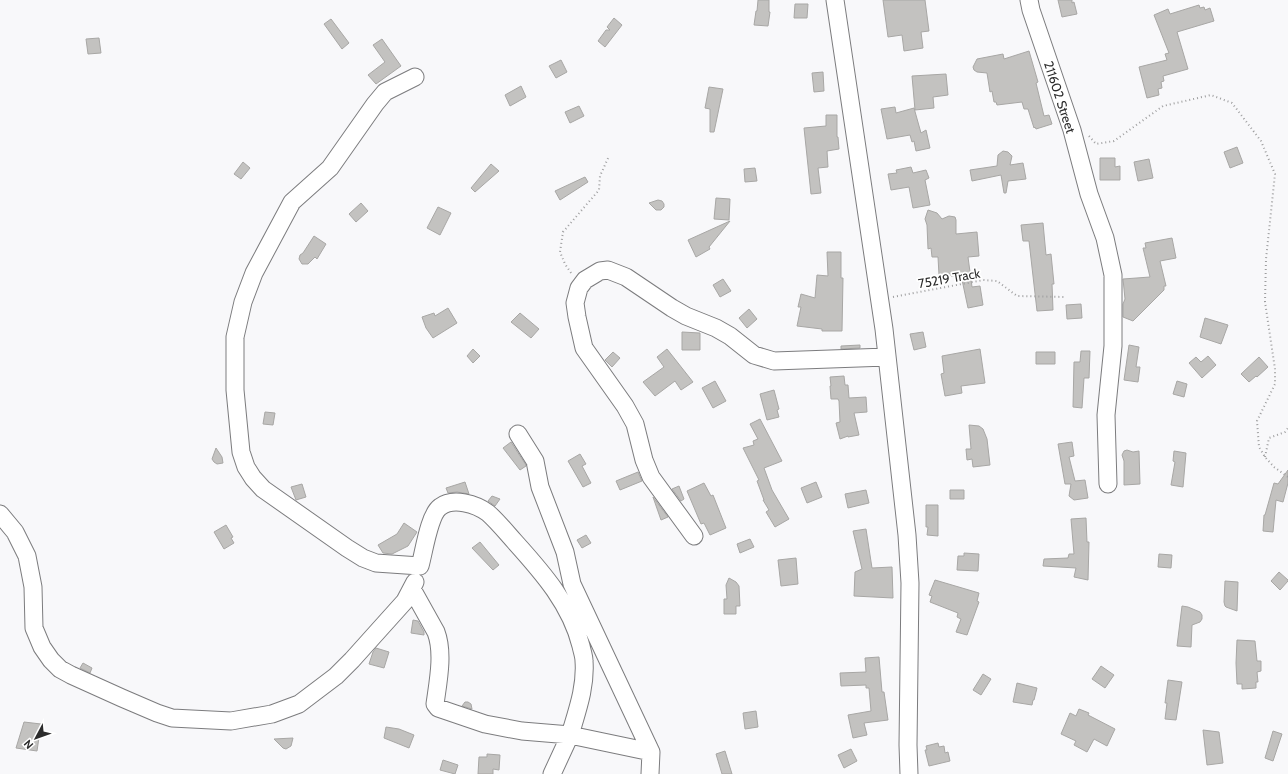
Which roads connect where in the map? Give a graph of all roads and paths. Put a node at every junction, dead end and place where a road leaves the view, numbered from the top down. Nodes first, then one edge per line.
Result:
1 (835, 0) edge
2 (1028, 0) edge
3 (415, 77) dead end
4 (1086, 132) dead end
5 (608, 156) dead end
6 (585, 280) junction
7 (1064, 297) dead end
8 (880, 299) junction
9 (887, 357) junction
10 (1288, 428) edge
11 (518, 434) dead end
12 (1265, 457) junction
13 (1288, 477) edge
14 (1108, 484) dead end
15 (0, 514) edge
16 (694, 536) dead end
17 (420, 566) junction
18 (412, 589) junction
19 (570, 735) junction
20 (651, 752) junction
21 (552, 774) edge
22 (650, 774) edge
23 (909, 774) edge

1 - 8 street
2 - 14 street, 211602 Street
3 - 17 street
4 - 12 path
5 - 6 path
6 - 9 street
6 - 16 street
7 - 8 path, 75219 Track
8 - 9 street
9 - 23 street
10 - 12 path
11 - 20 street
12 - 13 path
15 - 18 street
17 - 18 street
17 - 19 street
18 - 19 street
19 - 20 street
19 - 21 street
20 - 22 street

